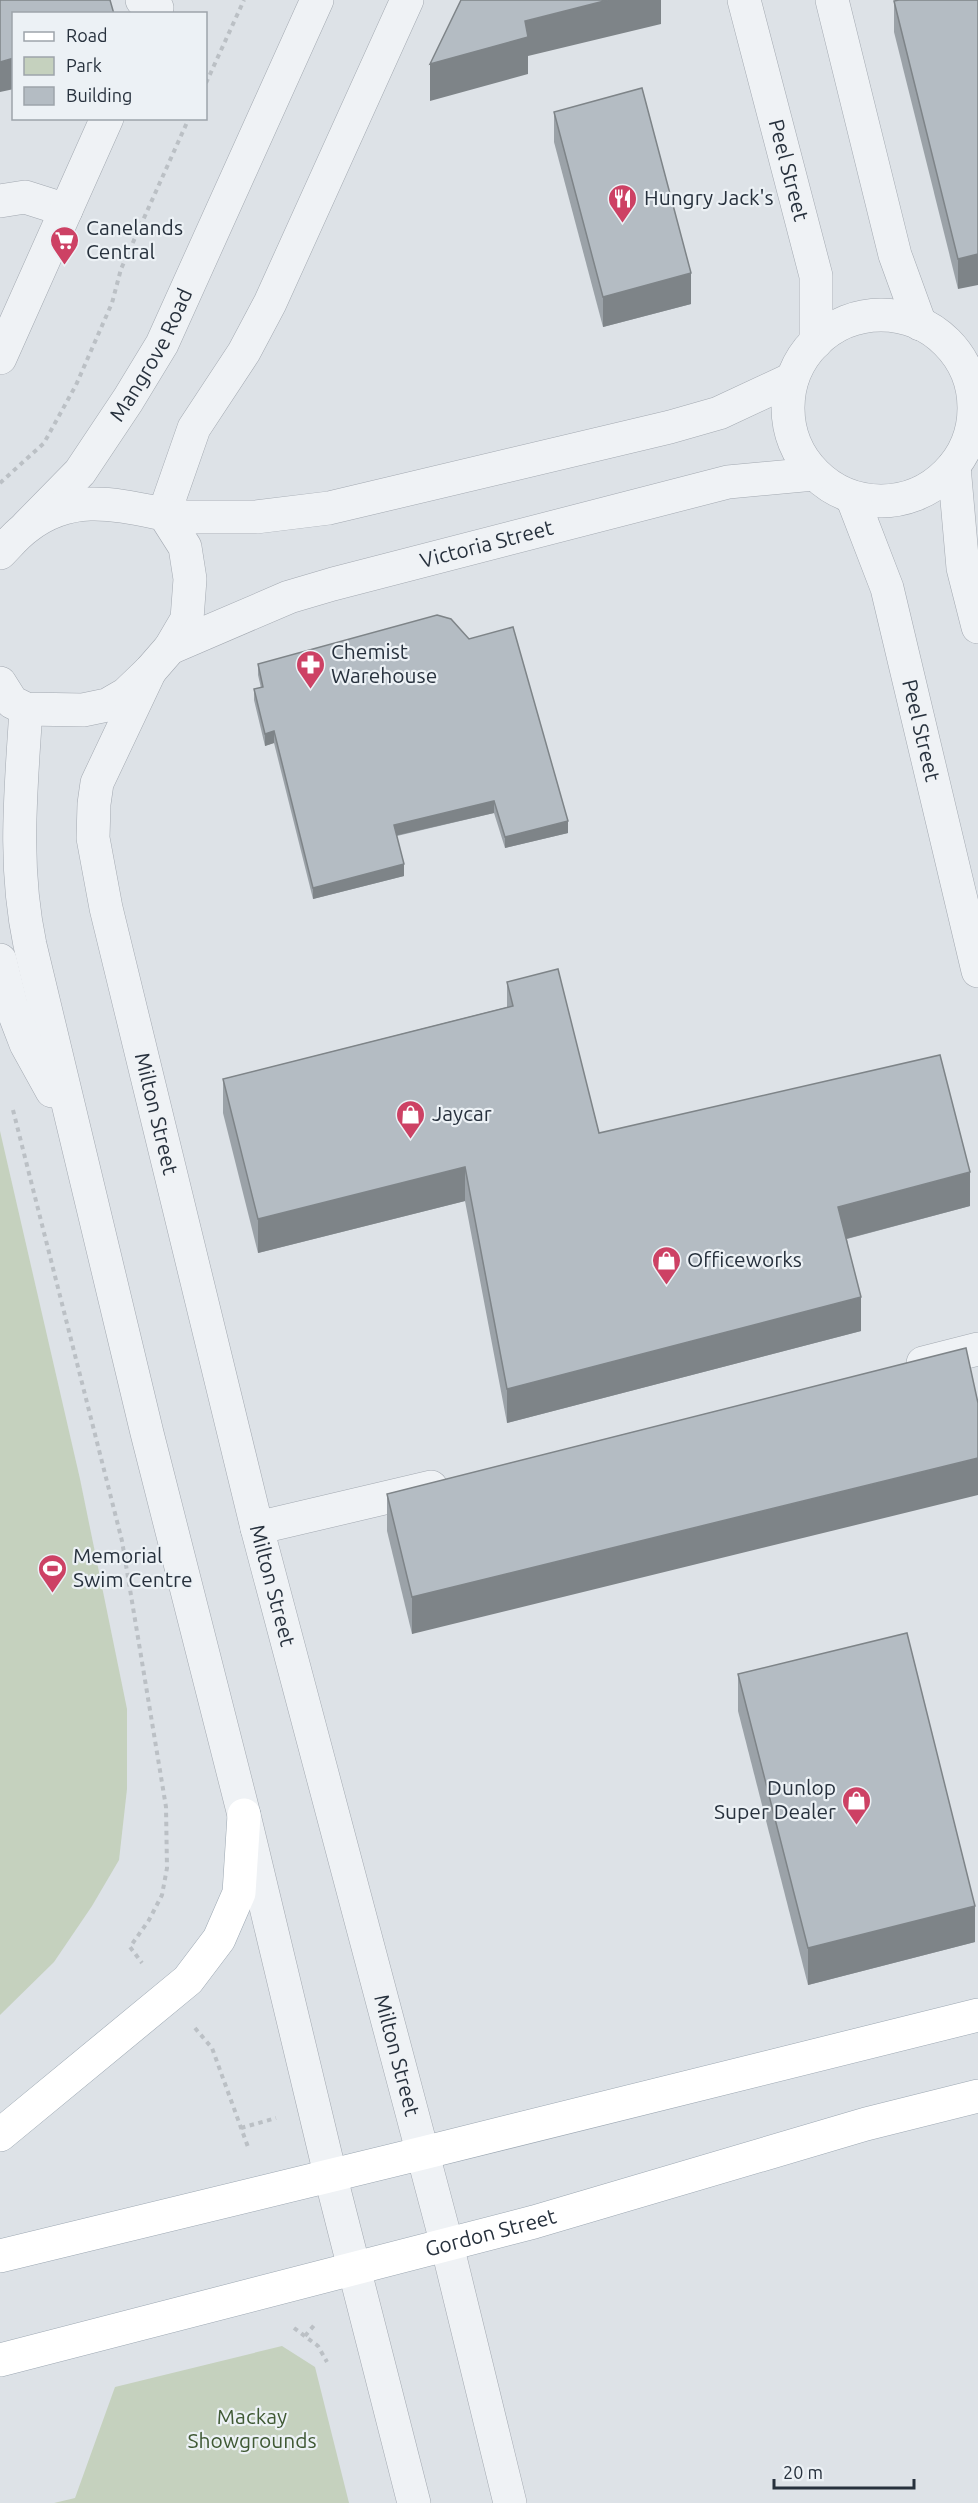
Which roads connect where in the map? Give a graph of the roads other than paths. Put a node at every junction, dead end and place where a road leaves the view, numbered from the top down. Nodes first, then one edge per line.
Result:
1 (317, 0) edge
2 (407, 0) edge
3 (744, 0) edge
4 (832, 0) edge
5 (106, 120) edge
6 (0, 201) edge
7 (66, 210) junction
8 (920, 324) junction
9 (4, 339) edge
10 (962, 340) edge
11 (816, 342) junction
12 (792, 379) junction
13 (975, 426) edge
14 (954, 466) junction
15 (814, 474) junction
16 (852, 497) junction
17 (166, 516) junction
18 (27, 526) junction
19 (0, 553) edge
20 (978, 627) edge
21 (160, 659) junction
22 (1, 687) edge
23 (26, 709) junction
24 (0, 960) edge
25 (978, 970) edge
26 (74, 1132) junction
27 (978, 1349) edge
28 (897, 1370) edge
29 (460, 1479) edge
30 (257, 1528) junction
31 (244, 1815) junction
32 (978, 2014) edge
33 (978, 2096) edge
34 (0, 2135) edge
35 (423, 2154) junction
36 (330, 2175) junction
37 (447, 2245) junction
38 (0, 2256) edge
39 (354, 2268) junction
40 (2, 2365) edge
41 (414, 2503) edge
42 (510, 2503) edge

1 - 18 street, Mangrove Road
2 - 17 street
3 - 11 street, Peel Street
4 - 8 street
5 - 7 street
6 - 7 street
7 - 9 street
8 - 10 street
8 - 11 street
10 - 13 street
11 - 12 street
12 - 15 street
12 - 17 street
13 - 14 street
14 - 16 street
14 - 20 street
15 - 16 street
15 - 21 street, Victoria Street
16 - 25 street, Peel Street
17 - 18 street
17 - 21 street
18 - 19 street, Mangrove Road
21 - 23 street
21 - 30 street, Milton Street
22 - 23 street
23 - 26 street
24 - 26 street
26 - 31 street
27 - 28 street
29 - 30 street
30 - 35 street, Milton Street
31 - 34 main road
31 - 36 street
32 - 35 main road
33 - 37 main road, Gordon Street
35 - 36 main road
35 - 37 street, Milton Street
36 - 38 main road
36 - 39 street
37 - 39 main road, Gordon Street
37 - 42 street, Milton Street
39 - 40 main road, Gordon Street
39 - 41 street

